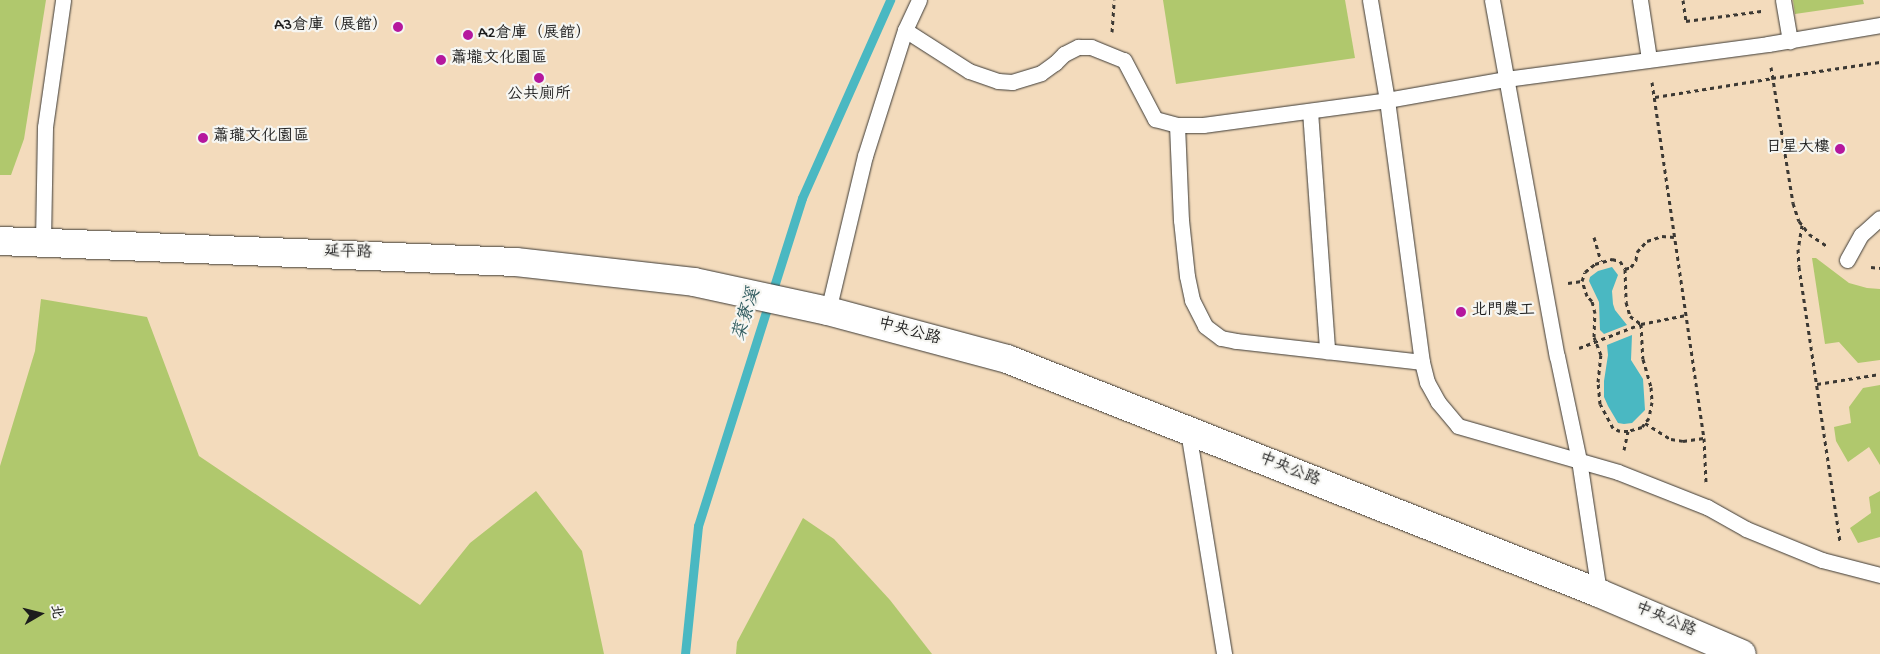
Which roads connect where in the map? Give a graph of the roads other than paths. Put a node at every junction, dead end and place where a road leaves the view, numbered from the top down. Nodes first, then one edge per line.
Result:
1 (63, 0) edge
2 (919, 0) edge
3 (1370, 0) edge
4 (1492, 0) edge
5 (1640, 0) edge
6 (1784, 4) edge
7 (1880, 25) edge
8 (905, 30) junction
9 (1790, 40) junction
10 (1649, 59) junction
11 (1506, 79) junction
12 (1387, 100) junction
13 (1310, 111) junction
14 (1176, 125) junction
15 (1880, 218) edge
16 (0, 241) edge
17 (43, 242) junction
18 (1847, 260) road end
19 (828, 312) junction
20 (1328, 351) junction
21 (1422, 362) junction
22 (1188, 431) junction
23 (1579, 460) junction
24 (1880, 575) edge
25 (1599, 593) junction
26 (1224, 654) edge
27 (1742, 654) edge

1 - 17 lane
2 - 8 lane
3 - 12 lane
4 - 11 lane
5 - 10 lane
6 - 9 lane
7 - 9 lane
8 - 14 lane
8 - 19 lane
9 - 10 lane
10 - 11 lane
11 - 12 lane
11 - 23 lane
12 - 13 lane
12 - 21 lane
13 - 14 lane
13 - 20 lane
14 - 20 lane
15 - 18 lane
16 - 17 main road, 延平路
17 - 19 main road, 延平路
19 - 22 main road, 中央公路
20 - 21 lane
21 - 23 lane
22 - 25 main road, 中央公路
22 - 26 lane
23 - 24 lane
23 - 25 lane
25 - 27 main road, 中央公路

